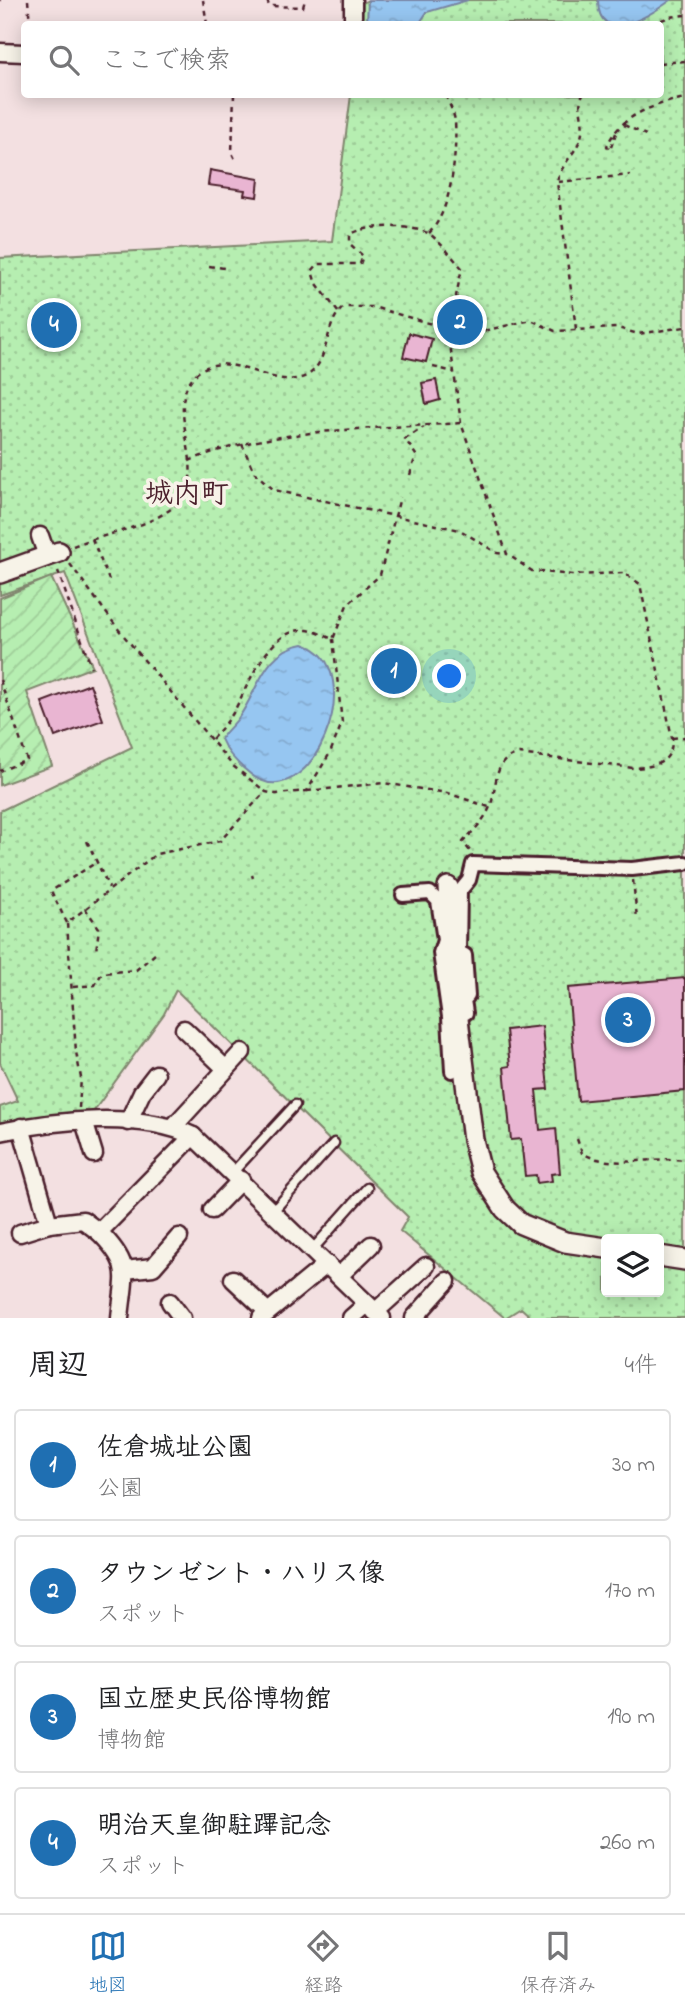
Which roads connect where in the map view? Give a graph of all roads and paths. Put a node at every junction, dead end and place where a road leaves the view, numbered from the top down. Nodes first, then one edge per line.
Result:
1 (28, 0) edge
2 (203, 0) edge
3 (267, 0) edge
4 (304, 0) edge
5 (353, 0) edge
6 (685, 15) edge
7 (30, 21) edge
8 (206, 21) edge
9 (353, 21) edge
10 (663, 21) edge
11 (0, 52) edge
12 (21, 53) edge
13 (685, 61) edge
14 (664, 63) edge
15 (234, 98) edge
16 (447, 98) edge
17 (582, 98) edge
18 (685, 98) edge
19 (624, 125) junction
20 (616, 133) dead end
21 (646, 135) dead end
22 (236, 161) dead end
23 (631, 175) dead end
24 (557, 182) junction
25 (429, 233) junction
26 (209, 266) dead end
27 (224, 268) dead end
28 (338, 312) junction
29 (685, 327) edge
30 (448, 329) junction
31 (576, 329) junction
32 (473, 331) junction
33 (433, 367) dead end
34 (454, 372) junction
35 (461, 423) junction
36 (427, 425) junction
37 (242, 443) junction
38 (189, 461) junction
39 (410, 475) dead end
40 (400, 497) dead end
41 (393, 517) junction
42 (40, 537) dead end
43 (92, 539) junction
44 (53, 554) junction
45 (507, 554) junction
46 (0, 573) edge
47 (109, 580) dead end
48 (334, 639) junction
49 (91, 667) dead end
50 (0, 680) edge
51 (685, 737) edge
52 (673, 738) junction
53 (212, 739) junction
54 (0, 771) edge
55 (307, 791) junction
56 (266, 792) junction
57 (489, 808) junction
58 (87, 841) dead end
59 (97, 862) junction
60 (685, 863) edge
61 (473, 864) junction
62 (632, 869) junction
63 (448, 887) dead end
64 (109, 888) junction
65 (403, 895) dead end
66 (85, 908) junction
67 (637, 918) dead end
68 (67, 923) junction
69 (96, 951) dead end
70 (155, 954) dead end
71 (73, 987) junction
72 (184, 1029) dead end
73 (242, 1052) dead end
74 (473, 1068) dead end
75 (226, 1069) junction
76 (452, 1072) dead end
77 (156, 1074) dead end
78 (295, 1105) dead end
79 (81, 1122) junction
80 (128, 1122) junction
81 (174, 1126) junction
82 (21, 1127) junction
83 (0, 1132) edge
84 (193, 1136) junction
85 (577, 1139) dead end
86 (334, 1143) dead end
87 (94, 1154) dead end
88 (685, 1160) edge
89 (237, 1176) junction
90 (367, 1188) dead end
91 (212, 1210) dead end
92 (274, 1210) junction
93 (49, 1224) junction
94 (20, 1233) dead end
95 (99, 1233) junction
96 (178, 1237) dead end
97 (371, 1245) dead end
98 (601, 1247) edge
99 (312, 1250) junction
100 (664, 1257) edge
101 (685, 1260) edge
102 (426, 1266) dead end
103 (125, 1269) junction
104 (333, 1270) junction
105 (233, 1279) dead end
106 (447, 1282) dead end
107 (170, 1302) dead end
108 (375, 1311) edge
109 (265, 1315) edge
110 (120, 1318) edge
111 (182, 1318) edge
112 (351, 1318) edge
113 (414, 1318) edge

1 - 7 path
2 - 8 path
3 - 4 path
5 - 9 street
6 - 10 path
11 - 12 street
13 - 14 path
15 - 22 path
16 - 25 path
17 - 24 path
18 - 19 path
19 - 20 path
19 - 21 path
23 - 24 path
24 - 31 path
25 - 28 path
25 - 32 path
26 - 27 path
28 - 30 path
28 - 38 path
29 - 31 path
30 - 32 path
30 - 34 path
31 - 32 path
33 - 34 path
34 - 35 path
35 - 36 path
35 - 45 path
36 - 37 path
36 - 39 path
37 - 38 path
37 - 41 path
38 - 43 path
40 - 41 path
41 - 45 path
41 - 48 path
42 - 44 street
43 - 44 path
43 - 47 path
44 - 46 street
44 - 49 path
44 - 53 path
45 - 52 path
48 - 53 path
48 - 55 path
50 - 54 path
51 - 52 path
52 - 57 path
53 - 56 path
55 - 56 path
55 - 57 path
56 - 64 path
57 - 61 path
58 - 59 path
59 - 64 path
59 - 68 path
60 - 62 street
61 - 62 street
61 - 74 street
62 - 67 path
63 - 98 street
64 - 66 path
65 - 76 street
66 - 68 path
66 - 69 path
68 - 71 path
70 - 71 path
71 - 79 path
72 - 75 street
73 - 75 street
75 - 81 street
77 - 80 street
78 - 89 lane
79 - 80 street
79 - 82 street
79 - 87 street
80 - 81 street
81 - 84 street
82 - 83 street
82 - 93 street
84 - 89 street
84 - 95 street
85 - 88 path
86 - 92 lane
89 - 91 street
89 - 92 street
90 - 99 lane
92 - 99 street
93 - 94 street
93 - 95 street
95 - 103 street
96 - 103 street
97 - 104 street
99 - 104 street
100 - 101 street
102 - 108 street
103 - 110 street
104 - 108 street
104 - 109 street
105 - 109 street
106 - 113 street
107 - 111 street
108 - 112 street

